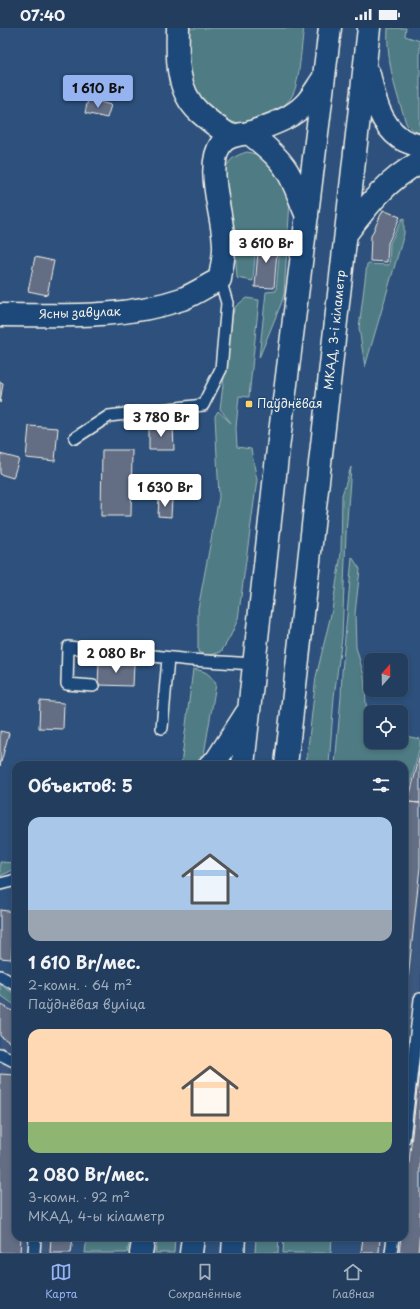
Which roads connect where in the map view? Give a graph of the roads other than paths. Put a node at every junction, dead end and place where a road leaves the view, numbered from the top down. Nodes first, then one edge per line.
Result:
1 (178, 28) edge
2 (330, 28) edge
3 (369, 28) edge
4 (365, 60) junction
5 (325, 77) junction
6 (240, 134) junction
7 (420, 146) edge
8 (420, 162) edge
9 (307, 217) junction
10 (345, 235) junction
11 (220, 279) junction
12 (0, 314) edge
13 (75, 438) dead end
14 (168, 658) junction
15 (253, 664) junction
16 (93, 686) dead end
17 (248, 712) junction
18 (162, 728) dead end
19 (216, 761) edge
20 (243, 761) edge
21 (286, 761) edge
22 (12, 881) edge
23 (0, 884) edge
24 (0, 976) edge
25 (12, 983) edge
26 (420, 999) edge
27 (0, 1054) edge
28 (12, 1060) edge
29 (408, 1104) edge
30 (35, 1241) edge
31 (143, 1241) edge
32 (192, 1241) edge
33 (234, 1241) edge
34 (392, 1241) edge
35 (34, 1253) edge
36 (141, 1253) edge
37 (191, 1253) edge
38 (232, 1253) edge
39 (391, 1253) edge

1 - 6 main road
2 - 5 main road
3 - 4 main road, МКАД, 3-і кіламетр
4 - 7 main road
4 - 10 main road, МКАД, 3-і кіламетр
5 - 6 main road
5 - 9 main road
6 - 9 main road
6 - 11 main road
8 - 10 main road
9 - 15 main road
10 - 21 main road, МКАД, 3-і кіламетр
11 - 12 main road, Ясны завулак
11 - 13 lane
14 - 15 lane
14 - 16 lane
14 - 18 lane
15 - 17 main road
17 - 19 main road
17 - 20 main road
22 - 23 lane
24 - 25 lane
26 - 29 lane
27 - 28 lane
30 - 35 lane
31 - 36 main road
32 - 37 main road
33 - 38 main road
34 - 39 lane

